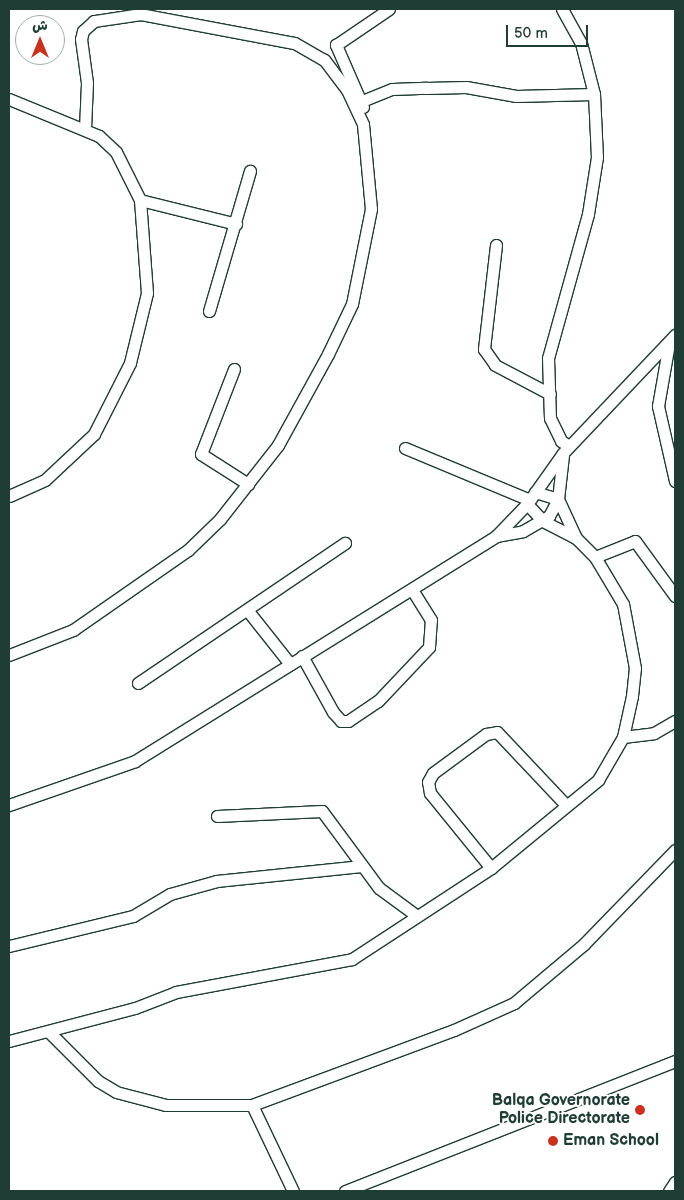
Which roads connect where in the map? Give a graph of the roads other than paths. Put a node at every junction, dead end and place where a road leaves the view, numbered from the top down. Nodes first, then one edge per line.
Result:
1 (130, 9) edge
2 (389, 9) edge
3 (562, 9) edge
4 (141, 14) junction
5 (594, 94) junction
6 (9, 99) edge
7 (362, 101) junction
8 (363, 124) junction
9 (85, 129) junction
10 (250, 170) dead end
11 (140, 200) junction
12 (236, 224) junction
13 (496, 245) dead end
14 (209, 311) dead end
15 (673, 338) edge
16 (234, 370) dead end
17 (550, 394) junction
18 (405, 448) dead end
19 (566, 450) junction
20 (675, 481) edge
21 (248, 484) junction
22 (9, 496) edge
23 (531, 499) junction
24 (558, 499) junction
25 (543, 521) junction
26 (496, 536) junction
27 (576, 538) junction
28 (345, 543) dead end
29 (595, 557) junction
30 (412, 590) junction
31 (675, 596) edge
32 (248, 611) junction
33 (9, 655) edge
34 (302, 656) junction
35 (290, 664) junction
36 (138, 684) dead end
37 (675, 720) edge
38 (623, 737) junction
39 (9, 805) edge
40 (566, 805) junction
41 (217, 816) dead end
42 (675, 850) edge
43 (361, 866) junction
44 (491, 868) junction
45 (417, 916) junction
46 (9, 946) edge
47 (50, 1032) junction
48 (9, 1041) edge
49 (675, 1061) edge
50 (252, 1105) junction
51 (675, 1182) edge
52 (293, 1191) edge
53 (345, 1191) edge
54 (669, 1191) edge

1 - 4 street
2 - 7 street
3 - 5 street
4 - 8 street
4 - 9 street
5 - 7 street
5 - 17 street
6 - 9 street
7 - 8 street
8 - 21 street
9 - 11 street
10 - 12 street
11 - 12 street
11 - 22 street
12 - 14 street
13 - 17 street
15 - 19 street
15 - 20 street
16 - 21 street
17 - 19 street
18 - 23 street
19 - 23 street
19 - 24 street
21 - 33 street
23 - 24 street
23 - 25 street
23 - 26 street
24 - 25 street
24 - 27 street
25 - 26 street
25 - 27 street
26 - 30 street
27 - 29 street
28 - 32 street
29 - 31 street
29 - 38 street
30 - 34 street
30 - 34 street
32 - 35 street
32 - 36 street
34 - 35 street
35 - 39 street
37 - 38 street
38 - 40 street
40 - 44 street
40 - 44 street
41 - 43 street
42 - 50 street
43 - 45 street
43 - 46 street
44 - 45 street
45 - 47 street
47 - 48 street
47 - 50 street
49 - 53 street
50 - 52 street
51 - 54 street

